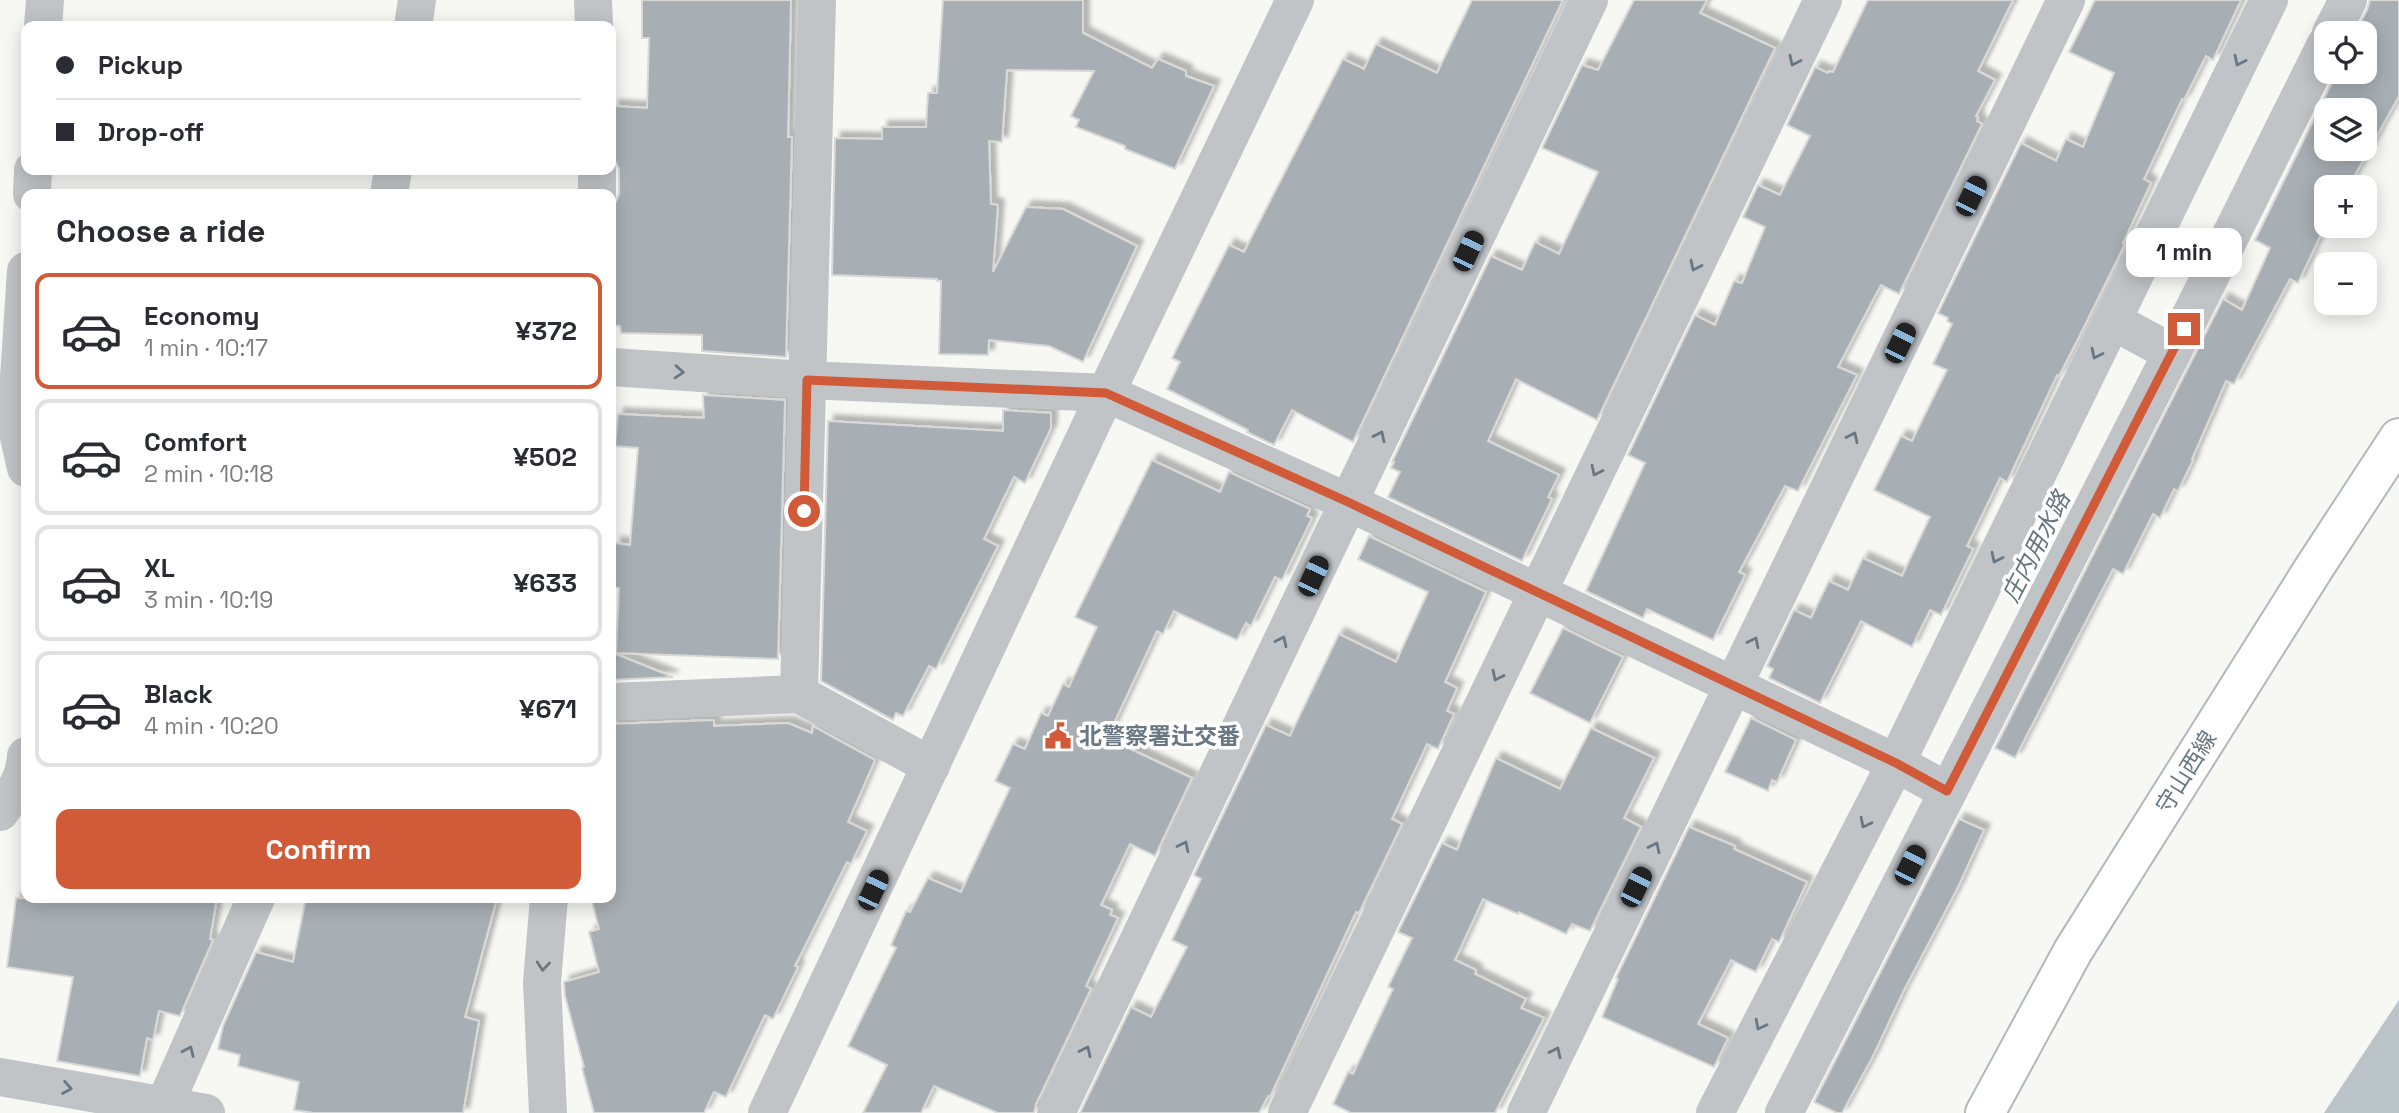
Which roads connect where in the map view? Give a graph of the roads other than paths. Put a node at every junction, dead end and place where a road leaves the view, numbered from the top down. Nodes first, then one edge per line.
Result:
1 (45, 0) edge
2 (417, 0) edge
3 (593, 0) edge
4 (817, 0) edge
5 (1295, 0) edge
6 (1589, 0) edge
7 (1823, 0) edge
8 (2066, 0) edge
9 (2269, 0) edge
10 (2348, 0) edge
11 (43, 21) edge
12 (414, 21) edge
13 (594, 21) edge
14 (2337, 21) edge
15 (2314, 68) edge
16 (2113, 321) junction
17 (21, 336) edge
18 (2172, 352) junction
19 (616, 367) edge
20 (807, 380) junction
21 (1106, 393) junction
22 (15, 413) edge
23 (2399, 438) edge
24 (21, 443) edge
25 (1348, 502) junction
26 (1538, 592) junction
27 (1733, 685) junction
28 (799, 694) junction
29 (616, 702) edge
30 (1896, 763) junction
31 (931, 766) junction
32 (21, 782) edge
33 (1947, 791) junction
34 (0, 812) edge
35 (254, 903) edge
36 (549, 903) edge
37 (0, 1077) edge
38 (163, 1109) edge
39 (206, 1113) edge
40 (548, 1113) edge
41 (768, 1113) edge
42 (1056, 1113) edge
43 (1287, 1113) edge
44 (1526, 1113) edge
45 (1715, 1113) edge
46 (1784, 1113) edge
47 (1985, 1113) edge

1 - 11 street
2 - 12 street
3 - 13 street
4 - 20 street
5 - 21 street
25 -> 6 street
7 -> 26 street
27 -> 8 street
9 -> 16 street
10 - 14 street
15 - 18 street
16 - 18 street
16 -> 30 street
17 - 22 street
18 - 33 street
19 -> 20 street
20 - 21 street
20 - 28 street
21 - 25 street
21 - 31 street
22 - 24 street
23 - 47 main road, 守山西線
25 - 26 street
42 -> 25 street
26 - 27 street
26 -> 43 street
27 - 30 street
44 -> 27 street
28 - 29 street
28 - 31 street
30 - 33 street
30 -> 45 street
31 - 41 street
32 - 34 street
33 - 46 street
38 -> 35 street
36 -> 40 street
37 -> 38 street
38 - 39 street

